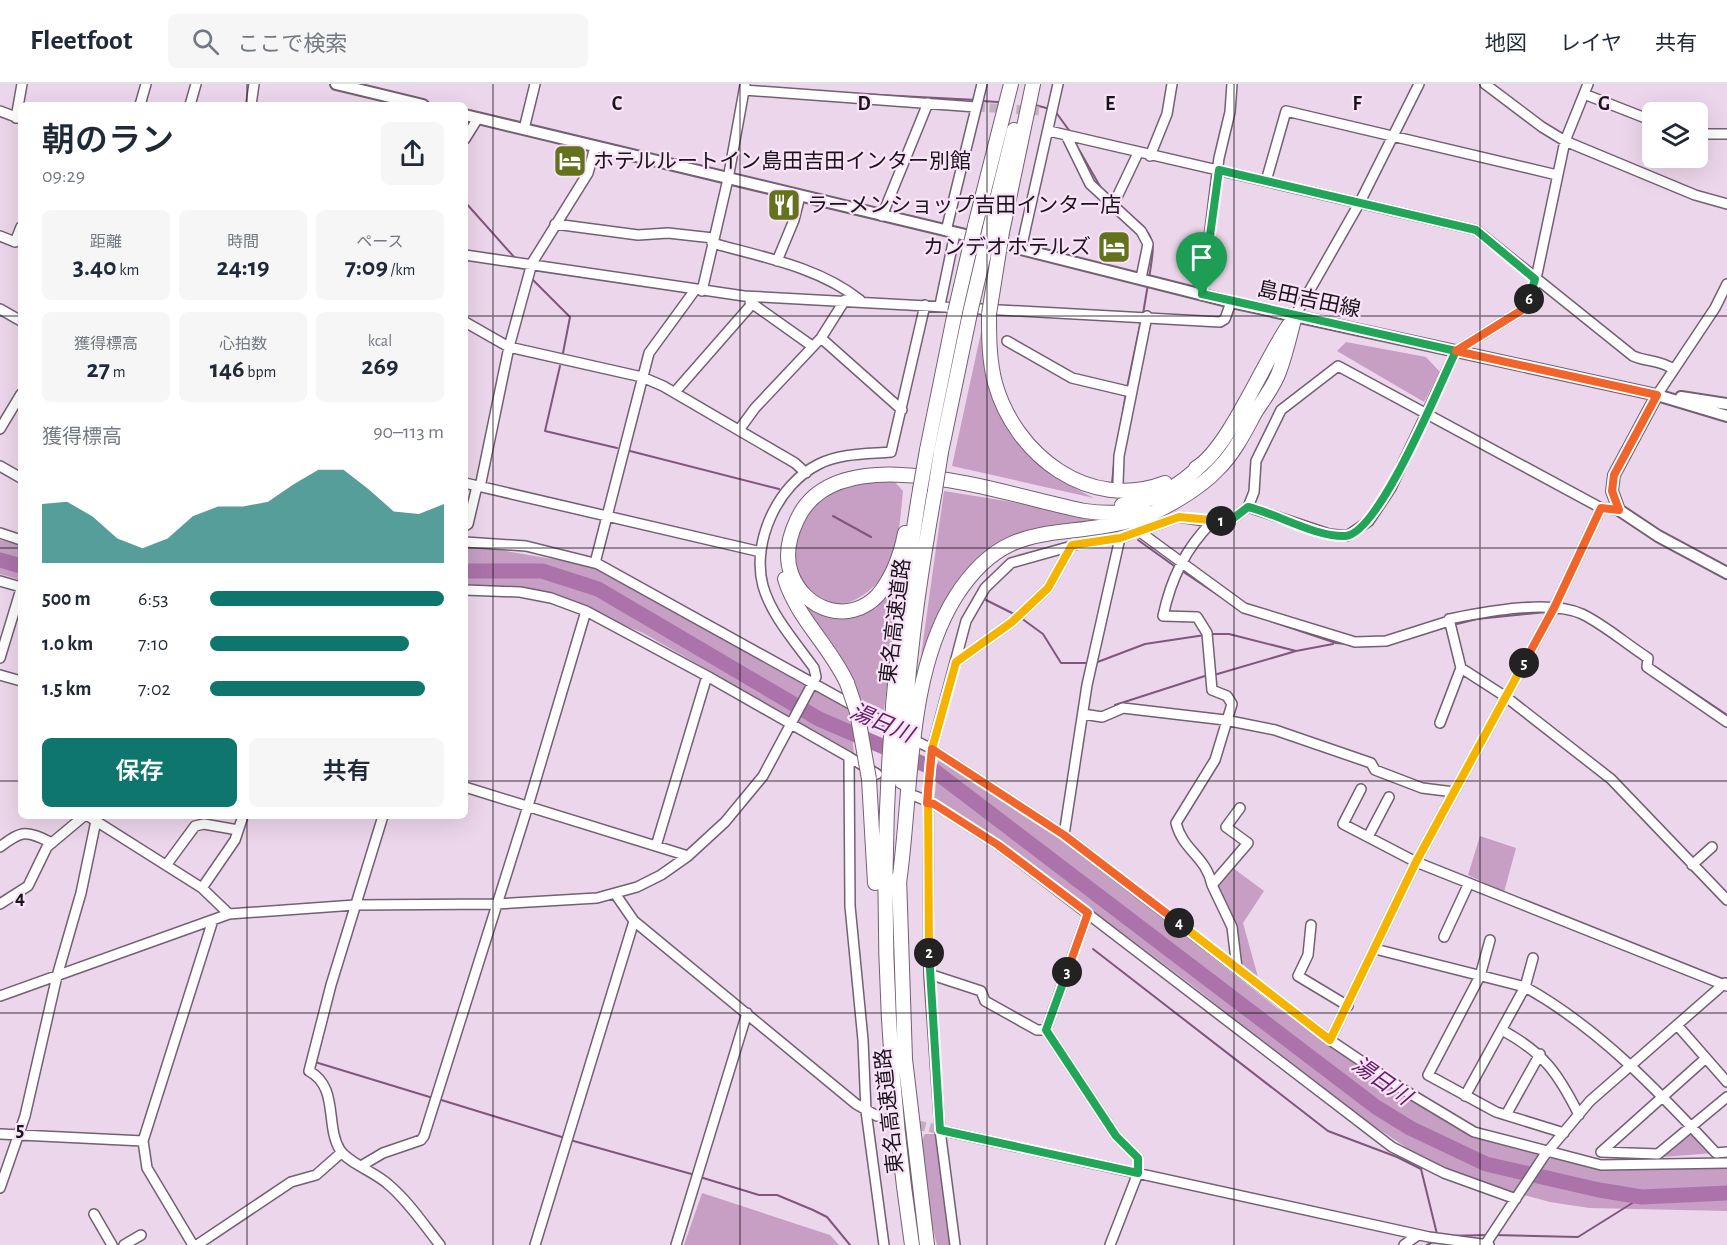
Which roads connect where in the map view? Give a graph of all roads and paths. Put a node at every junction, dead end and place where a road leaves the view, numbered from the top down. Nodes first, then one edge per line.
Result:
1 (22, 84) edge
2 (146, 84) edge
3 (196, 84) edge
4 (255, 84) edge
5 (336, 84) edge
6 (535, 84) edge
7 (982, 84) edge
8 (1011, 84) edge
9 (1026, 84) edge
10 (1033, 84) edge
11 (1058, 84) edge
12 (1172, 84) edge
13 (1232, 84) edge
14 (1419, 84) edge
15 (1485, 84) edge
16 (1588, 84) edge
17 (744, 86) edge
18 (1584, 94) junction
19 (20, 102) edge
20 (141, 102) edge
21 (191, 102) edge
22 (252, 102) edge
23 (411, 102) edge
24 (928, 103) junction
25 (976, 106) junction
26 (0, 111) edge
27 (1042, 111) tunnel mouth
28 (1052, 112) junction
29 (468, 116) edge
30 (1642, 117) edge
31 (478, 118) junction
32 (18, 119) edge
33 (524, 129) junction
34 (1049, 131) junction
35 (468, 134) edge
36 (1708, 134) edge
37 (1727, 134) edge
38 (1066, 135) junction
39 (1394, 138) junction
40 (1565, 141) junction
41 (595, 147) junction
42 (1138, 153) junction
43 (1150, 156) junction
44 (1219, 170) junction
45 (1557, 175) junction
46 (728, 178) junction
47 (1266, 181) junction
48 (801, 196) junction
49 (1113, 201) junction
50 (1360, 202) junction
51 (1727, 204) edge
52 (882, 216) junction
53 (555, 224) junction
54 (996, 230) junction
55 (951, 232) junction
56 (18, 234) edge
57 (0, 236) edge
58 (713, 241) junction
59 (1021, 249) junction
60 (468, 255) edge
61 (777, 261) junction
62 (529, 265) junction
63 (1142, 278) junction
64 (1535, 279) junction
65 (1727, 284) edge
66 (698, 290) junction
67 (1202, 294) junction
68 (744, 296) junction
69 (845, 300) junction
70 (860, 301) junction
71 (1231, 302) junction
72 (752, 304) junction
73 (925, 305) junction
74 (940, 305) junction
75 (0, 309) edge
76 (1295, 315) junction
77 (1144, 316) junction
78 (18, 319) edge
79 (468, 324) edge
80 (821, 338) junction
81 (1007, 341) dead end
82 (812, 346) junction
83 (509, 347) junction
84 (1456, 351) junction
85 (1673, 369) junction
86 (642, 378) junction
87 (1127, 391) junction
88 (675, 392) junction
89 (1657, 395) junction
90 (18, 399) edge
91 (1727, 404) edge
92 (902, 410) junction
93 (1426, 413) junction
94 (1727, 416) edge
95 (0, 429) edge
96 (740, 430) junction
97 (930, 450) junction
98 (1202, 464) junction
99 (0, 466) edge
100 (806, 473) junction
101 (18, 476) edge
102 (1118, 483) dead end
103 (468, 484) edge
104 (479, 487) junction
105 (916, 489) junction
106 (1167, 505) junction
107 (1248, 507) junction
108 (1601, 508) junction
109 (1619, 510) junction
110 (607, 515) junction
111 (1212, 522) junction
112 (468, 524) edge
113 (1140, 532) junction
114 (0, 533) edge
115 (1120, 538) junction
116 (18, 539) edge
117 (468, 541) edge
118 (1072, 545) junction
119 (761, 552) junction
120 (595, 563) junction
121 (1180, 564) junction
122 (1727, 573) edge
123 (0, 581) edge
124 (18, 587) edge
125 (468, 590) edge
126 (18, 598) edge
127 (1553, 610) junction
128 (586, 611) junction
129 (1449, 621) junction
130 (0, 658) edge
131 (956, 662) junction
132 (1461, 668) junction
133 (0, 675) edge
134 (707, 675) junction
135 (18, 680) edge
136 (813, 683) junction
137 (1506, 697) junction
138 (1083, 714) junction
139 (1225, 720) junction
140 (792, 722) junction
141 (1727, 722) edge
142 (1440, 723) dead end
143 (885, 725) junction
144 (912, 741) junction
145 (931, 751) junction
146 (849, 757) junction
147 (878, 776) junction
148 (468, 788) edge
149 (909, 788) junction
150 (1361, 789) dead end
151 (1454, 792) junction
152 (1389, 797) dead end
153 (927, 803) junction
154 (528, 806) junction
155 (1240, 808) dead end
156 (88, 819) edge
157 (91, 819) edge
158 (94, 819) edge
159 (242, 819) edge
160 (382, 819) edge
161 (238, 831) junction
162 (1064, 835) junction
163 (1368, 837) junction
164 (51, 843) junction
165 (656, 846) junction
166 (0, 847) edge
167 (1712, 847) dead end
168 (688, 856) junction
169 (1416, 862) junction
170 (167, 864) junction
171 (1692, 865) junction
172 (1469, 882) junction
173 (1212, 885) junction
174 (202, 888) junction
175 (616, 895) junction
176 (1727, 900) edge
177 (0, 904) edge
178 (496, 904) junction
179 (355, 905) junction
180 (1088, 913) junction
181 (229, 914) junction
182 (213, 920) junction
183 (634, 921) junction
184 (1311, 925) dead end
185 (1444, 937) dead end
186 (1490, 940) dead end
187 (1375, 949) junction
188 (1533, 958) dead end
189 (1237, 968) junction
190 (929, 975) junction
191 (57, 976) junction
192 (1480, 976) junction
193 (1726, 984) edge
194 (1525, 987) junction
195 (0, 996) edge
196 (1348, 1006) junction
197 (747, 1013) junction
198 (1677, 1025) junction
199 (1046, 1030) junction
200 (1502, 1030) junction
201 (888, 1031) junction
202 (1330, 1040) junction
203 (1540, 1054) junction
204 (1706, 1058) junction
205 (1629, 1065) junction
206 (1727, 1082) edge
207 (1465, 1096) junction
208 (1661, 1097) junction
209 (1727, 1097) edge
210 (866, 1110) junction
211 (1506, 1115) junction
212 (1579, 1115) junction
213 (877, 1116) tunnel mouth
214 (1693, 1128) junction
215 (940, 1130) junction
216 (1564, 1133) junction
217 (0, 1134) edge
218 (18, 1136) junction
219 (143, 1141) junction
220 (1727, 1152) edge
221 (341, 1153) junction
222 (1546, 1154) junction
223 (1727, 1163) edge
224 (361, 1166) junction
225 (1138, 1173) junction
226 (0, 1188) edge
227 (1519, 1195) junction
228 (94, 1214) dead end
229 (141, 1235) dead end
230 (1419, 1235) junction
231 (1487, 1244) edge
232 (112, 1245) edge
233 (124, 1245) edge
234 (195, 1245) edge
235 (440, 1245) edge
236 (535, 1245) edge
237 (676, 1245) edge
238 (884, 1245) edge
239 (912, 1245) edge
240 (927, 1245) edge
241 (955, 1245) edge
242 (1110, 1245) edge
243 (1404, 1245) edge

1 - 19 street
2 - 20 street
3 - 21 street
4 - 22 street
5 - 23 main road
6 - 33 street
7 - 25 street
8 - 97 highway, 東名高速道路, bridge
9 - 54 highway, 東名高速道路
10 - 54 highway
11 - 28 street
12 - 43 street
13 - 44 street
14 - 39 street
15 - 40 street
16 - 18 street
17 - 24 street
17 - 46 street
18 - 30 street
18 - 40 street
24 - 25 street
24 - 52 street
25 - 55 street
26 - 32 street
27 - 28 street
28 - 34 street
29 - 31 main road, 島田吉田線
31 - 33 main road, 島田吉田線
31 - 35 street
33 - 41 main road, 島田吉田線
34 - 38 street
34 - 59 street
36 - 37 street
38 - 42 street
38 - 49 street
39 - 45 street
39 - 47 street
39 - 50 street
40 - 45 street
40 - 51 street
41 - 46 main road, 島田吉田線
41 - 53 street
42 - 43 street
42 - 49 street
43 - 44 street
44 - 47 street
44 - 67 street
45 - 64 street
46 - 48 main road, 島田吉田線
46 - 58 street
47 - 50 street
48 - 52 main road, 島田吉田線
48 - 61 street
49 - 63 street
50 - 64 street
50 - 76 street
52 - 55 main road, 島田吉田線
53 - 58 street
53 - 62 street
54 - 97 highway, 東名高速道路, bridge
54 - 98 highway, bridge
55 - 59 main road, 島田吉田線
55 - 74 street
56 - 57 street
58 - 61 street
58 - 66 street
59 - 63 main road, 島田吉田線
60 - 62 street
61 - 70 street
62 - 66 street
62 - 83 street
63 - 67 main road, 島田吉田線
64 - 84 street
64 - 85 street
65 - 85 street
66 - 68 street
66 - 86 street
67 - 71 main road, 島田吉田線
68 - 69 street
68 - 72 street
69 - 70 street
69 - 80 street
70 - 73 street
71 - 76 main road, 島田吉田線
71 - 77 street
72 - 82 street
72 - 88 street
73 - 74 street
73 - 92 street
74 - 77 street
75 - 78 street
76 - 84 main road, 島田吉田線
76 - 98 highway
76 - 106 highway
77 - 87 street
79 - 83 street
80 - 82 street
80 - 92 street
81 - 87 street
82 - 96 street
83 - 86 street
83 - 104 street
84 - 89 main road, 島田吉田線
84 - 93 street
85 - 89 street
86 - 88 street
86 - 110 street
87 - 102 street
88 - 96 street
89 - 91 main road, 島田吉田線
89 - 94 main road, 島田吉田線
89 - 109 main road
90 - 95 street
92 - 100 street
93 - 107 street
93 - 107 street
93 - 108 street
96 - 100 street
97 - 105 highway, 東名高速道路, bridge
97 - 144 highway, 東名高速道路, bridge
98 - 147 highway, bridge
99 - 101 street
100 - 119 street
103 - 104 street
104 - 110 street
104 - 112 street
105 - 106 highway
105 - 143 highway, 東名高速道路
106 - 144 highway
107 - 111 street
108 - 109 street
108 - 127 street
109 - 122 main road
110 - 119 street
110 - 120 street
111 - 113 street
111 - 121 street
113 - 115 street
113 - 121 street
114 - 116 street
115 - 118 street
115 - 138 street
117 - 120 street
118 - 131 street
118 - 131 street
119 - 136 street
120 - 136 street
121 - 129 street
121 - 139 street
123 - 124 street
125 - 128 street
126 - 130 street
127 - 129 street
127 - 137 street
127 - 141 street
128 - 134 street
128 - 154 street
129 - 132 street
131 - 145 street
132 - 137 street
132 - 142 street
133 - 135 street
134 - 140 street
134 - 165 street
136 - 140 street
136 - 143 street
137 - 151 street
137 - 171 street
138 - 139 street
138 - 162 street
139 - 151 street
139 - 173 street
140 - 146 street
140 - 168 street
143 - 147 highway, 東名高速道路
144 - 145 street
144 - 149 highway, 東名高速道路
145 - 153 street
145 - 162 street
146 - 147 street
146 - 210 street
147 - 201 highway
147 - 201 highway, 東名高速道路
148 - 154 street
149 - 153 street
149 - 240 highway, 東名高速道路
150 - 163 street
151 - 169 street
152 - 163 street
153 - 180 street
153 - 190 street
154 - 165 street
154 - 178 street
155 - 173 street
156 - 164 street
157 - 191 street
158 - 170 street
159 - 161 street
160 - 179 street
161 - 170 street
161 - 174 street
162 - 189 street
163 - 169 street
164 - 166 street
164 - 177 street
165 - 168 street
167 - 171 street
168 - 175 street
169 - 172 street
169 - 187 street
170 - 174 street
171 - 176 street
172 - 185 street
172 - 193 street
173 - 189 street
174 - 181 street
175 - 178 street
175 - 183 street
178 - 179 street
178 - 224 street
179 - 181 street
179 - 221 street
180 - 199 street
180 - 227 street
181 - 182 street
182 - 191 street
182 - 219 street
183 - 197 street
183 - 236 street
184 - 196 street
186 - 192 street
187 - 192 street
187 - 196 street
188 - 194 street
189 - 202 street
190 - 199 street
190 - 215 street
191 - 195 street
191 - 218 street
192 - 194 street
192 - 207 street
193 - 198 street
194 - 200 street
194 - 205 street
196 - 202 street
197 - 210 street
197 - 237 street
198 - 204 street
198 - 205 street
199 - 225 street
200 - 203 street
200 - 207 street
201 - 239 highway, 東名高速道路
202 - 222 street
203 - 211 street
203 - 212 street
204 - 206 street
204 - 208 street
205 - 208 street
205 - 212 street
207 - 211 street
208 - 214 street
208 - 214 street
209 - 214 street
210 - 213 street
210 - 238 street
211 - 216 street
212 - 216 street
214 - 220 street
215 - 225 street
215 - 241 street
216 - 222 street
217 - 218 street
218 - 219 street
218 - 226 street
219 - 234 street
221 - 224 street
221 - 234 street
222 - 223 street
222 - 227 street
224 - 235 street
225 - 230 street
225 - 242 street
227 - 231 street
228 - 232 street
229 - 233 street
230 - 231 street
230 - 243 street

